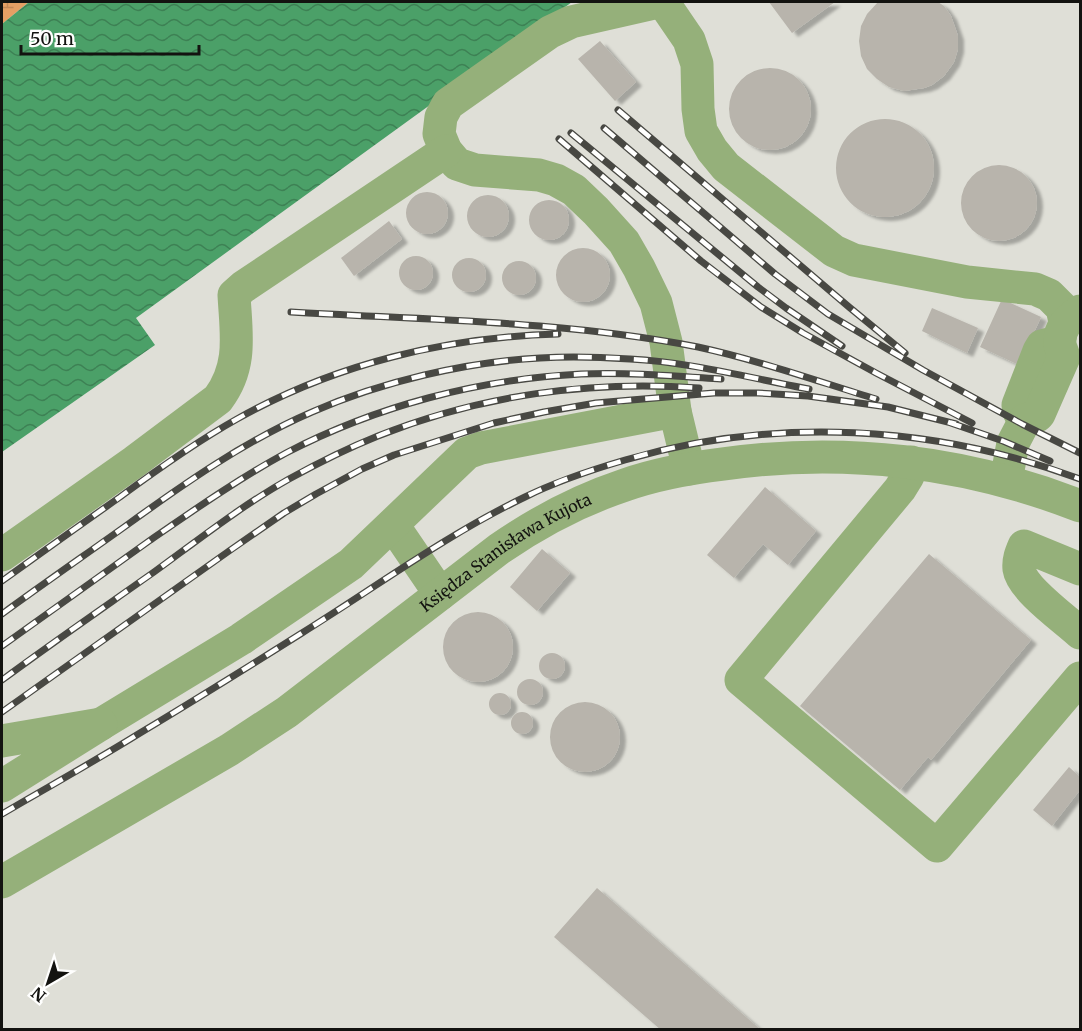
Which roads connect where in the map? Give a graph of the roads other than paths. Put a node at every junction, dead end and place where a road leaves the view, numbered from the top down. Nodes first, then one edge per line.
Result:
1 (661, 2) edge
2 (446, 151) junction
3 (1069, 324) edge
4 (675, 411) junction
5 (911, 462) junction
6 (690, 469) junction
7 (1006, 481) junction
8 (1080, 506) edge
9 (393, 525) junction
10 (2, 555) edge
11 (1080, 569) edge
12 (440, 594) junction
13 (1080, 633) edge
14 (1080, 678) edge
15 (101, 724) junction
16 (2, 741) edge
17 (2, 786) edge
18 (5, 872) edge

1 - 2 street
1 - 3 street
2 - 4 street
2 - 10 street
3 - 7 street
4 - 6 street
4 - 9 street
5 - 6 street, Księdza Stanisława Kujota
5 - 7 street, Księdza Stanisława Kujota
5 - 14 street
6 - 12 street, Księdza Stanisława Kujota
7 - 8 street, Księdza Stanisława Kujota
9 - 12 street
9 - 15 street
11 - 13 street
12 - 18 street, Księdza Stanisława Kujota
15 - 16 street
15 - 17 street

